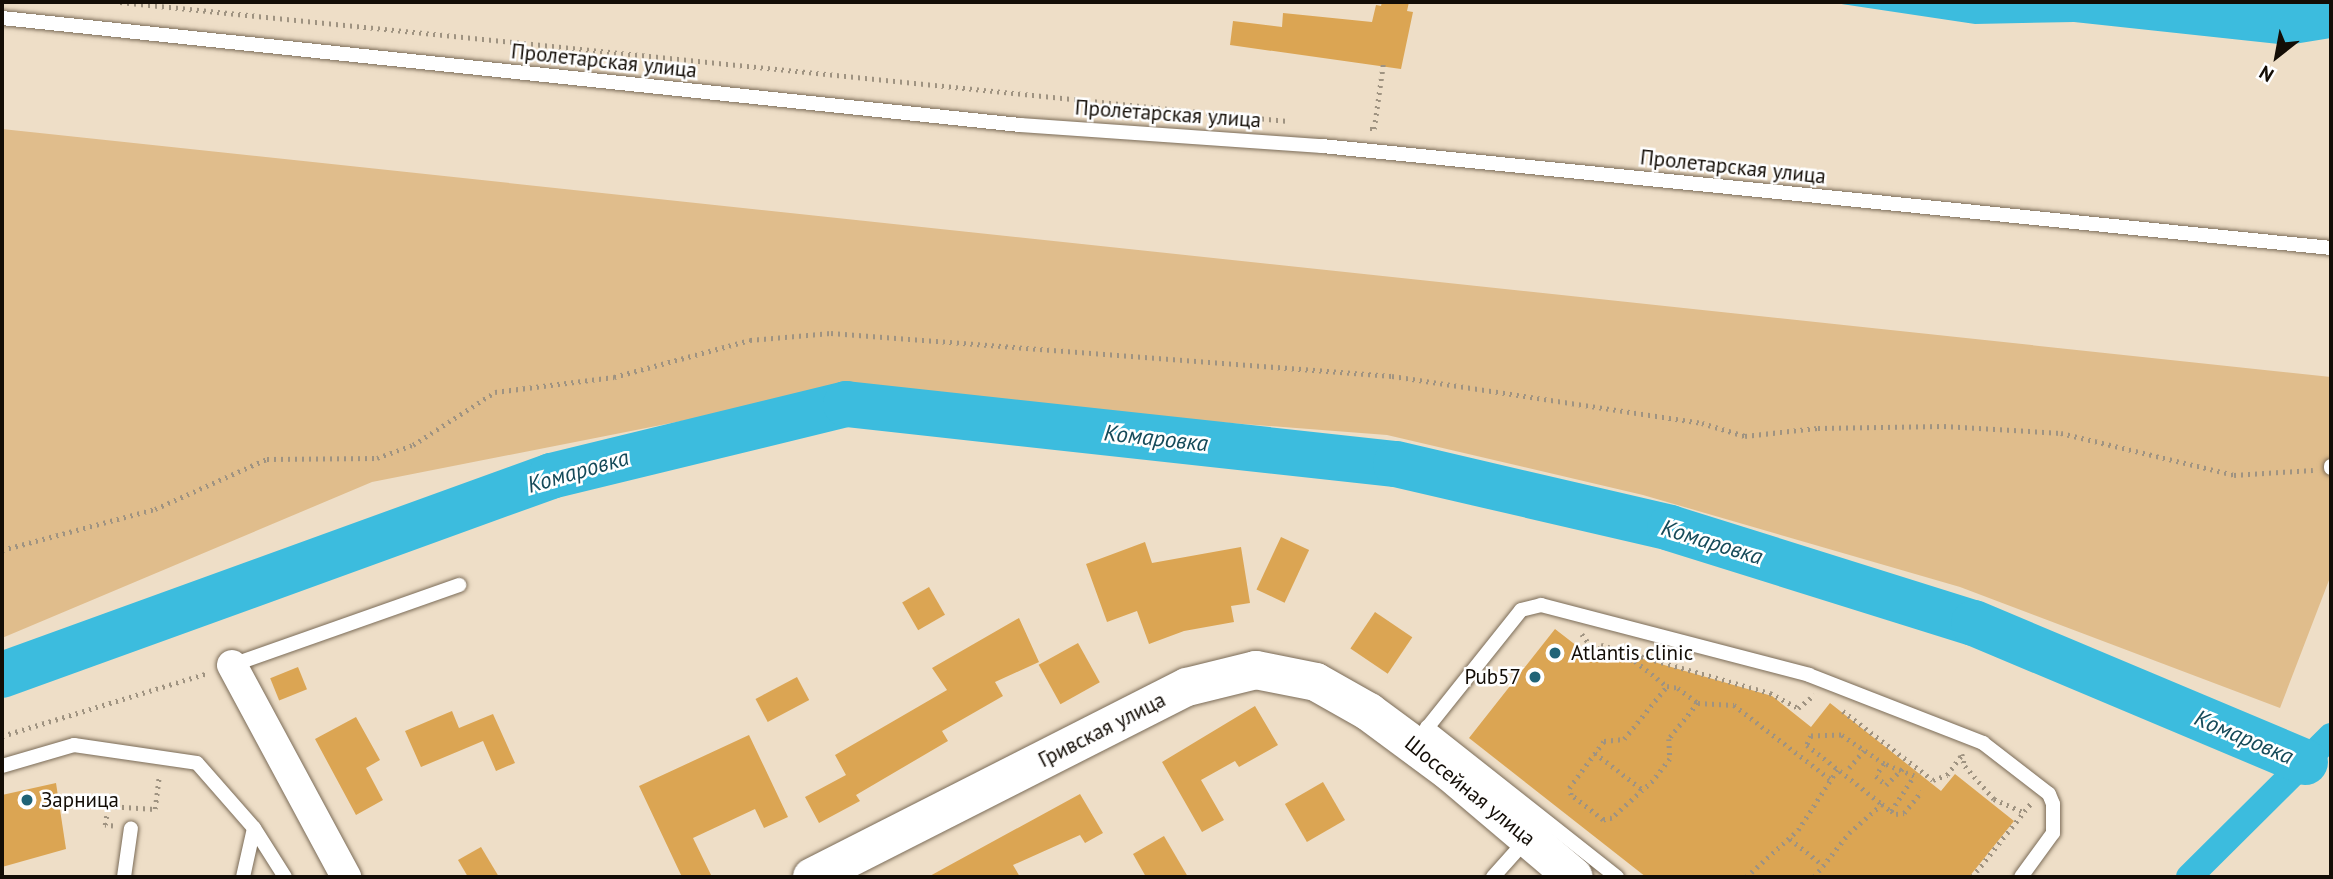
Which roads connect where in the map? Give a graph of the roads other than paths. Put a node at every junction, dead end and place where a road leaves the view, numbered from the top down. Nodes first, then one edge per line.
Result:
1 (2, 18) edge
2 (2331, 248) edge
3 (459, 584) dead end
4 (232, 666) joint
5 (1413, 734) junction
6 (2, 766) edge
7 (131, 828) dead end
8 (254, 828) junction
9 (1528, 838) junction
10 (124, 877) edge
11 (243, 877) edge
12 (285, 877) edge
13 (346, 877) edge
14 (812, 877) edge
15 (1493, 877) edge
16 (1574, 877) edge
17 (1617, 877) edge
18 (2021, 877) edge

1 - 2 lane, Пролетарская улица
3 - 4 lane
4 - 13 street
5 - 9 street, Шоссейная улица
5 - 14 street, Гривская улица
5 - 17 lane
5 - 18 lane
6 - 8 lane
7 - 10 lane
8 - 11 lane
8 - 12 lane
9 - 15 lane
9 - 16 street, Шоссейная улица

